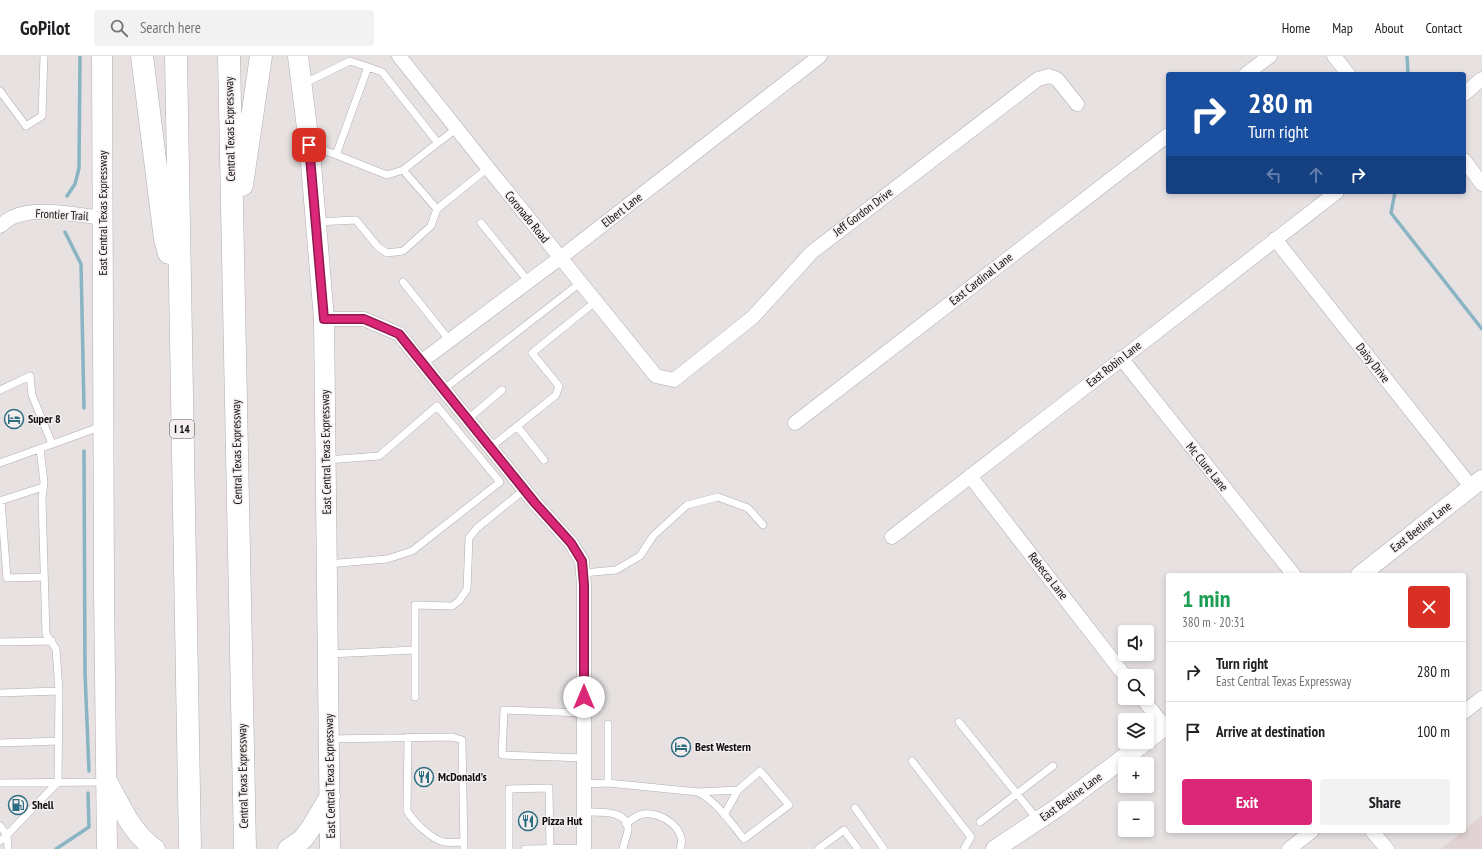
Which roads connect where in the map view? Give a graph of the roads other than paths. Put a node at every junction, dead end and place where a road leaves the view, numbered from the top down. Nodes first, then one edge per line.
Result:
1 (44, 56) edge
2 (102, 56) edge
3 (142, 56) edge
4 (176, 56) edge
5 (229, 56) edge
6 (261, 56) edge
7 (298, 56) edge
8 (399, 56) edge
9 (820, 56) edge
10 (1270, 56) edge
11 (1334, 56) edge
12 (368, 66) junction
13 (1249, 72) edge
14 (1346, 72) edge
15 (1482, 80) edge
16 (302, 85) junction
17 (0, 91) edge
18 (1466, 92) edge
19 (1077, 104) dead end
20 (457, 128) junction
21 (1166, 137) edge
22 (438, 143) junction
23 (309, 145) junction
24 (336, 155) junction
25 (1466, 163) edge
26 (488, 168) junction
27 (402, 170) junction
28 (1482, 184) edge
29 (1334, 194) edge
30 (437, 209) junction
31 (103, 218) junction
32 (316, 222) junction
33 (481, 223) dead end
34 (0, 226) edge
35 (1275, 239) junction
36 (233, 246) junction
37 (560, 258) junction
38 (403, 282) dead end
39 (529, 282) junction
40 (179, 283) junction
41 (580, 283) junction
42 (595, 302) junction
43 (324, 319) junction
44 (450, 341) junction
45 (1121, 358) junction
46 (422, 361) junction
47 (656, 376) joint
48 (444, 389) junction
49 (0, 390) edge
50 (502, 390) dead end
51 (468, 419) junction
52 (795, 423) dead end
53 (517, 426) junction
54 (104, 430) junction
55 (52, 444) junction
56 (491, 447) junction
57 (40, 449) junction
58 (326, 460) junction
59 (544, 460) dead end
60 (0, 463) edge
61 (970, 476) junction
62 (1477, 483) edge
63 (44, 487) junction
64 (524, 490) junction
65 (1, 501) edge
66 (763, 525) dead end
67 (892, 537) dead end
68 (327, 564) junction
69 (1292, 573) edge
70 (1363, 573) edge
71 (583, 574) junction
72 (44, 577) junction
73 (52, 641) junction
74 (0, 642) edge
75 (415, 650) junction
76 (328, 654) junction
77 (1120, 669) edge
78 (59, 691) junction
79 (0, 692) edge
80 (415, 697) dead end
81 (1482, 698) edge
82 (1148, 705) edge
83 (1466, 710) edge
84 (584, 713) junction
85 (959, 722) dead end
86 (608, 724) dead end
87 (1166, 726) edge
88 (1154, 735) edge
89 (408, 738) junction
90 (329, 739) junction
91 (59, 741) junction
92 (0, 743) edge
93 (1135, 749) edge
94 (584, 758) junction
95 (912, 761) dead end
96 (1053, 766) dead end
97 (58, 782) junction
98 (107, 782) junction
99 (0, 783) edge
100 (608, 783) junction
101 (583, 784) junction
102 (738, 790) junction
103 (698, 792) junction
104 (1017, 794) junction
105 (330, 796) junction
106 (855, 808) dead end
107 (583, 812) junction
108 (724, 815) junction
109 (1039, 820) junction
110 (980, 822) dead end
111 (626, 824) junction
112 (0, 826) edge
113 (1309, 833) edge
114 (1374, 833) edge
115 (8, 835) junction
116 (0, 841) edge
117 (464, 845) edge
118 (584, 848) edge
119 (8, 849) edge
120 (107, 849) edge
121 (155, 849) edge
122 (190, 849) edge
123 (245, 849) edge
124 (288, 849) edge
125 (330, 849) edge
126 (509, 849) edge
127 (525, 849) edge
128 (550, 849) edge
129 (623, 849) edge
130 (680, 849) edge
131 (818, 849) edge
132 (858, 849) edge
133 (884, 849) edge
134 (964, 849) edge
135 (995, 849) edge
136 (1289, 849) edge
137 (1387, 849) edge

1 - 17 lane
2 - 31 main road, East Central Texas Expressway
3 - 40 highway
4 - 40 highway, I 14
5 - 36 highway, Central Texas Expressway
6 - 36 highway
7 - 16 main road, East Central Texas Expressway
8 - 20 street, Coronado Road
9 - 37 street, Elbert Lane
10 - 13 street
11 - 14 street
12 - 16 lane
12 - 22 lane
12 - 24 lane
15 - 18 street
16 - 23 main road, East Central Texas Expressway
19 - 47 street, Jeff Gordon Drive
20 - 22 lane
20 - 26 street, Coronado Road
21 - 52 street, East Cardinal Lane
22 - 27 lane
23 - 24 lane
23 - 32 main road, East Central Texas Expressway
24 - 27 lane
25 - 28 street
26 - 30 lane
26 - 37 street, Coronado Road
27 - 30 lane
29 - 35 street, East Robin Lane
30 - 32 lane
31 - 34 street, Frontier Trail
31 - 54 main road, East Central Texas Expressway
32 - 43 main road, East Central Texas Expressway
33 - 39 lane
35 - 45 street, East Robin Lane
35 - 62 street, Daisy Drive
36 - 123 highway, Central Texas Expressway
37 - 39 street, Elbert Lane
37 - 41 street, Coronado Road
38 - 44 lane
39 - 44 street, Elbert Lane
40 - 122 highway, I 14
41 - 42 street, Coronado Road
41 - 48 lane
42 - 47 street, Coronado Road
42 - 53 lane
43 - 46 street
43 - 58 main road, East Central Texas Expressway
44 - 46 street, Elbert Lane
45 - 61 street, East Robin Lane
45 - 69 street, Mc Clure Lane
46 - 48 street
48 - 51 street
49 - 55 lane
50 - 51 lane
51 - 56 street
53 - 56 lane
53 - 59 lane
54 - 55 lane
54 - 98 main road, East Central Texas Expressway
55 - 57 lane
56 - 64 street
57 - 60 lane
57 - 63 lane
58 - 68 main road, East Central Texas Expressway
58 - 68 lane
61 - 67 street, East Robin Lane
61 - 77 street, Rebecca Lane
62 - 70 street, East Beeline Lane
63 - 65 lane
63 - 72 lane
64 - 71 street
64 - 75 lane
65 - 72 lane
66 - 71 lane
68 - 76 main road, East Central Texas Expressway
71 - 84 street
72 - 73 lane
73 - 74 lane
73 - 78 lane
75 - 76 lane
75 - 80 lane
76 - 90 main road, East Central Texas Expressway
78 - 79 lane
78 - 91 lane
81 - 83 street
82 - 87 street
84 - 94 street
84 - 94 lane
85 - 104 lane
86 - 100 lane
87 - 88 street, East Beeline Lane
89 - 90 lane
89 - 117 lane
89 - 117 lane
90 - 105 main road, East Central Texas Expressway
91 - 92 lane
91 - 97 lane
93 - 109 street, East Beeline Lane
94 - 101 street
95 - 134 lane
96 - 104 lane
97 - 98 lane
97 - 99 lane
97 - 115 lane
98 - 120 main road, East Central Texas Expressway
98 - 121 main road
100 - 101 lane
100 - 103 lane
101 - 107 street
102 - 103 lane
102 - 108 lane
102 - 108 lane
103 - 108 lane
104 - 109 lane
104 - 110 lane
105 - 124 main road
105 - 125 main road, East Central Texas Expressway
106 - 133 lane
107 - 111 lane
107 - 118 street
109 - 135 street, East Beeline Lane
111 - 129 lane
111 - 130 lane
112 - 115 lane
113 - 136 street
114 - 137 street
115 - 116 lane
115 - 119 lane
118 - 128 lane
126 - 128 lane
127 - 128 lane
131 - 132 lane

